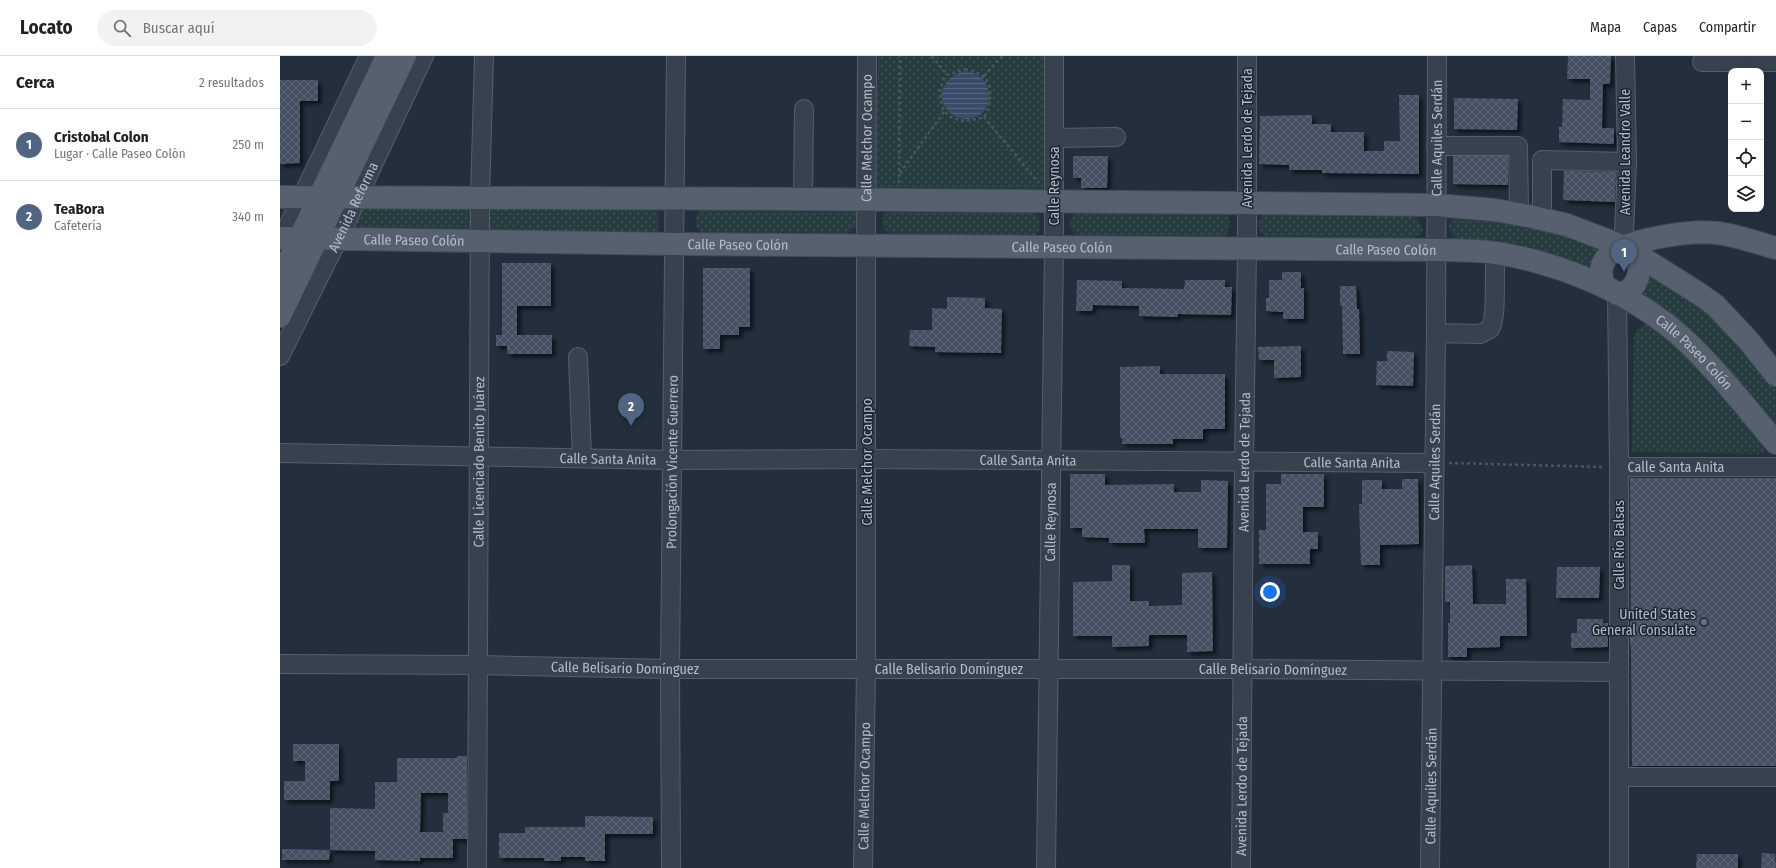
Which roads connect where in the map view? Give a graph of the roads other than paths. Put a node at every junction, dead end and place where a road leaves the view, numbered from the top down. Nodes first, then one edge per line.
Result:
1 (369, 56) edge
2 (387, 56) edge
3 (405, 56) edge
4 (424, 56) edge
5 (484, 56) edge
6 (676, 56) edge
7 (867, 56) edge
8 (1054, 56) edge
9 (1247, 56) edge
10 (1437, 56) edge
11 (1625, 56) edge
12 (1702, 62) dead end
13 (1776, 62) edge
14 (804, 109) dead end
15 (1116, 137) dead end
16 (1054, 138) junction
17 (1436, 146) junction
18 (1627, 162) junction
19 (1049, 195) junction
20 (319, 198) edge
21 (480, 198) junction
22 (674, 199) junction
23 (804, 199) junction
24 (867, 200) junction
25 (1248, 203) junction
26 (1437, 205) junction
27 (1519, 214) junction
28 (1542, 219) junction
29 (300, 239) edge
30 (480, 241) junction
31 (674, 244) junction
32 (866, 244) junction
33 (1054, 246) junction
34 (1247, 248) junction
35 (1776, 248) edge
36 (1436, 250) junction
37 (1632, 252) junction
38 (1496, 253) junction
39 (280, 278) edge
40 (1611, 290) junction
41 (280, 316) edge
42 (1436, 333) junction
43 (280, 356) edge
44 (578, 357) dead end
45 (1776, 375) edge
46 (1776, 443) edge
47 (280, 453) edge
48 (478, 456) junction
49 (582, 458) junction
50 (867, 459) junction
51 (673, 460) junction
52 (1052, 460) junction
53 (1244, 462) junction
54 (1434, 463) junction
55 (1619, 467) junction
56 (1776, 467) edge
57 (280, 664) edge
58 (477, 665) junction
59 (670, 669) junction
60 (866, 669) junction
61 (1048, 669) junction
62 (1242, 669) junction
63 (1432, 670) junction
64 (1619, 672) junction
65 (1619, 777) junction
66 (1776, 777) edge
67 (477, 868) edge
68 (671, 868) edge
69 (863, 868) edge
70 (1046, 868) edge
71 (1241, 868) edge
72 (1430, 868) edge
73 (1619, 868) edge

1 - 20 street, Avenida Reforma
2 - 20 main road, Avenida Reforma
3 - 20 main road, Avenida Reforma
4 - 20 street, Avenida Reforma
5 - 21 street, Calle Licenciado Benito Juárez
6 - 22 street, Prolongación Vicente Guerrero
7 - 24 street, Calle Melchor Ocampo
8 - 16 street, Calle Reynosa
9 - 25 street, Avenida Lerdo de Tejada
10 - 17 street, Calle Aquiles Serdán
11 - 18 street, Avenida Leandro Valle
12 - 13 street
14 - 23 street
15 - 16 street
16 - 19 street, Calle Reynosa
17 - 26 street, Calle Aquiles Serdán
17 - 27 street
18 - 28 street
18 - 37 street, Avenida Leandro Valle
19 - 24 main road
19 - 25 main road
19 - 33 street, Calle Reynosa
20 - 21 main road
20 - 29 main road, Avenida Reforma
20 - 29 street, Avenida Reforma
21 - 22 main road
21 - 30 street, Calle Licenciado Benito Juárez
22 - 23 main road
22 - 31 street, Prolongación Vicente Guerrero
23 - 24 main road
24 - 32 street, Calle Melchor Ocampo
25 - 26 main road
25 - 34 street, Avenida Lerdo de Tejada
26 - 27 main road
26 - 36 street, Calle Aquiles Serdán
27 - 28 main road
28 - 37 main road
29 - 30 main road, Calle Paseo Colón
29 - 39 main road, Avenida Reforma
29 - 41 main road, Avenida Reforma
29 - 43 street, Avenida Reforma
30 - 31 main road, Calle Paseo Colón
30 - 48 street, Calle Licenciado Benito Juárez
31 - 32 main road, Calle Paseo Colón
31 - 51 street, Prolongación Vicente Guerrero
32 - 33 main road, Calle Paseo Colón
32 - 50 street, Calle Melchor Ocampo
33 - 34 main road, Calle Paseo Colón
33 - 52 street, Calle Reynosa
34 - 36 main road, Calle Paseo Colón
34 - 53 street, Avenida Lerdo de Tejada
35 - 37 main road
36 - 38 main road, Calle Paseo Colón
36 - 42 street, Calle Aquiles Serdán
37 - 40 main road
37 - 40 main road
37 - 45 main road
38 - 40 main road, Calle Paseo Colón
38 - 42 street
40 - 46 main road, Calle Paseo Colón
40 - 55 street, Calle Río Balsas
42 - 54 street, Calle Aquiles Serdán
44 - 49 street
47 - 48 street, Calle Santa Anita
48 - 49 street, Calle Santa Anita
48 - 58 street, Calle Licenciado Benito Juárez
49 - 51 street, Calle Santa Anita
50 - 51 street, Calle Santa Anita
50 - 52 street, Calle Santa Anita
50 - 60 street, Calle Melchor Ocampo
51 - 59 street, Prolongación Vicente Guerrero
52 - 53 street, Calle Santa Anita
52 - 61 street, Calle Reynosa
53 - 54 street, Calle Santa Anita
53 - 62 street, Avenida Lerdo de Tejada
54 - 63 street, Calle Aquiles Serdán
55 - 56 street, Calle Santa Anita
55 - 64 street, Calle Río Balsas
57 - 58 street, Calle Belisario Domínguez
58 - 59 street, Calle Belisario Domínguez
58 - 67 street, Calle Licenciado Benito Juárez
59 - 60 street, Calle Belisario Domínguez
59 - 68 street, Prolongación Vicente Guerrero
60 - 61 street, Calle Belisario Domínguez
60 - 69 street, Calle Melchor Ocampo
61 - 62 street, Calle Belisario Domínguez
61 - 70 street, Calle Reynosa
62 - 63 street, Calle Belisario Domínguez
62 - 71 street, Avenida Lerdo de Tejada
63 - 64 street, Calle Belisario Domínguez
63 - 72 street, Calle Aquiles Serdán
64 - 65 street, Calle Río Balsas
65 - 66 street
65 - 73 street, Calle Río Balsas

